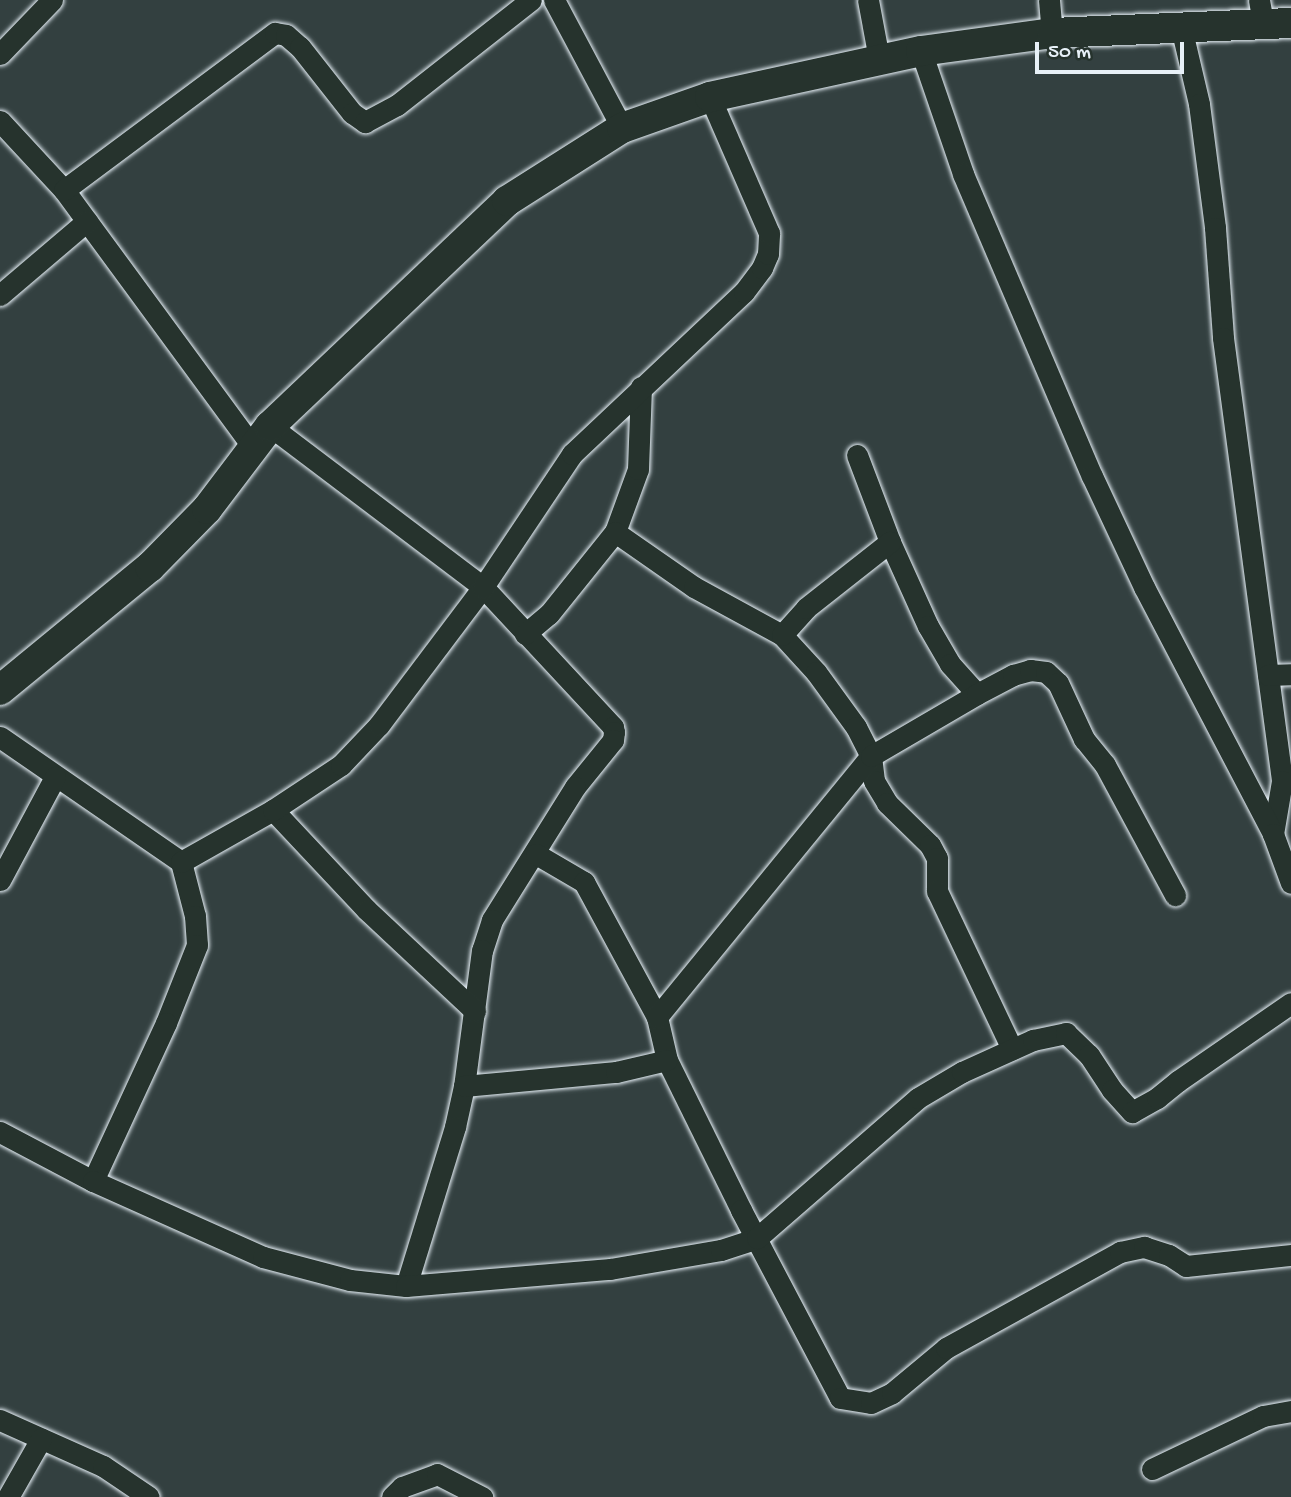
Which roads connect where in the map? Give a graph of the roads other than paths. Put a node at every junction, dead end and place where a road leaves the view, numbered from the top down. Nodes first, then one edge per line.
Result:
1 (52, 0) edge
2 (531, 0) edge
3 (554, 0) edge
4 (868, 0) edge
5 (1049, 0) edge
6 (1271, 15) edge
7 (1181, 27) junction
8 (1052, 33) junction
9 (921, 51) junction
10 (0, 54) edge
11 (879, 59) junction
12 (710, 97) junction
13 (0, 121) edge
14 (622, 128) junction
15 (64, 190) junction
16 (87, 221) junction
17 (0, 295) edge
18 (641, 387) junction
19 (261, 436) junction
20 (857, 455) dead end
21 (615, 532) junction
22 (890, 542) junction
23 (483, 587) junction
24 (525, 634) junction
25 (782, 635) junction
26 (1291, 674) edge
27 (1268, 675) junction
28 (0, 690) edge
29 (977, 694) junction
30 (0, 737) edge
31 (871, 756) junction
32 (55, 777) junction
33 (273, 810) junction
34 (1273, 834) junction
35 (536, 854) junction
36 (181, 862) junction
37 (0, 880) edge
38 (1291, 883) edge
39 (1175, 895) dead end
40 (1291, 1003) edge
41 (475, 1011) junction
42 (657, 1017) junction
43 (1012, 1049) junction
44 (667, 1060) junction
45 (464, 1086) junction
46 (0, 1132) edge
47 (93, 1181) junction
48 (757, 1238) junction
49 (1291, 1255) edge
50 (406, 1286) junction
51 (1291, 1411) edge
52 (0, 1420) edge
53 (41, 1439) junction
54 (1152, 1469) dead end
55 (8, 1497) edge
56 (149, 1497) edge
57 (392, 1497) edge
58 (482, 1497) edge

1 - 10 street
2 - 15 street
3 - 14 street
4 - 11 street
5 - 8 street
6 - 7 street
7 - 8 street
7 - 27 street
8 - 9 street
9 - 11 street
9 - 34 street
11 - 12 street
12 - 14 street
12 - 18 street
13 - 15 street
14 - 19 street
15 - 16 street
16 - 17 street
16 - 19 street
18 - 21 street
18 - 23 street
19 - 23 street
19 - 28 street
20 - 22 street
21 - 24 street
21 - 25 street
22 - 25 street
22 - 29 street
23 - 24 street
23 - 33 street
24 - 35 street
25 - 31 street
26 - 27 street
27 - 34 street
29 - 31 street
29 - 39 street
30 - 32 street
31 - 42 street
31 - 43 street
32 - 36 street
32 - 37 street
33 - 36 street
33 - 41 street
34 - 38 street
35 - 41 street
35 - 42 street
36 - 47 street
40 - 43 street
41 - 45 street
42 - 44 street
43 - 48 street
44 - 45 street
44 - 48 street
45 - 50 street
46 - 47 street
47 - 50 street
48 - 49 street
48 - 50 street
51 - 54 street
52 - 53 street
53 - 55 street
53 - 56 street
57 - 58 street

